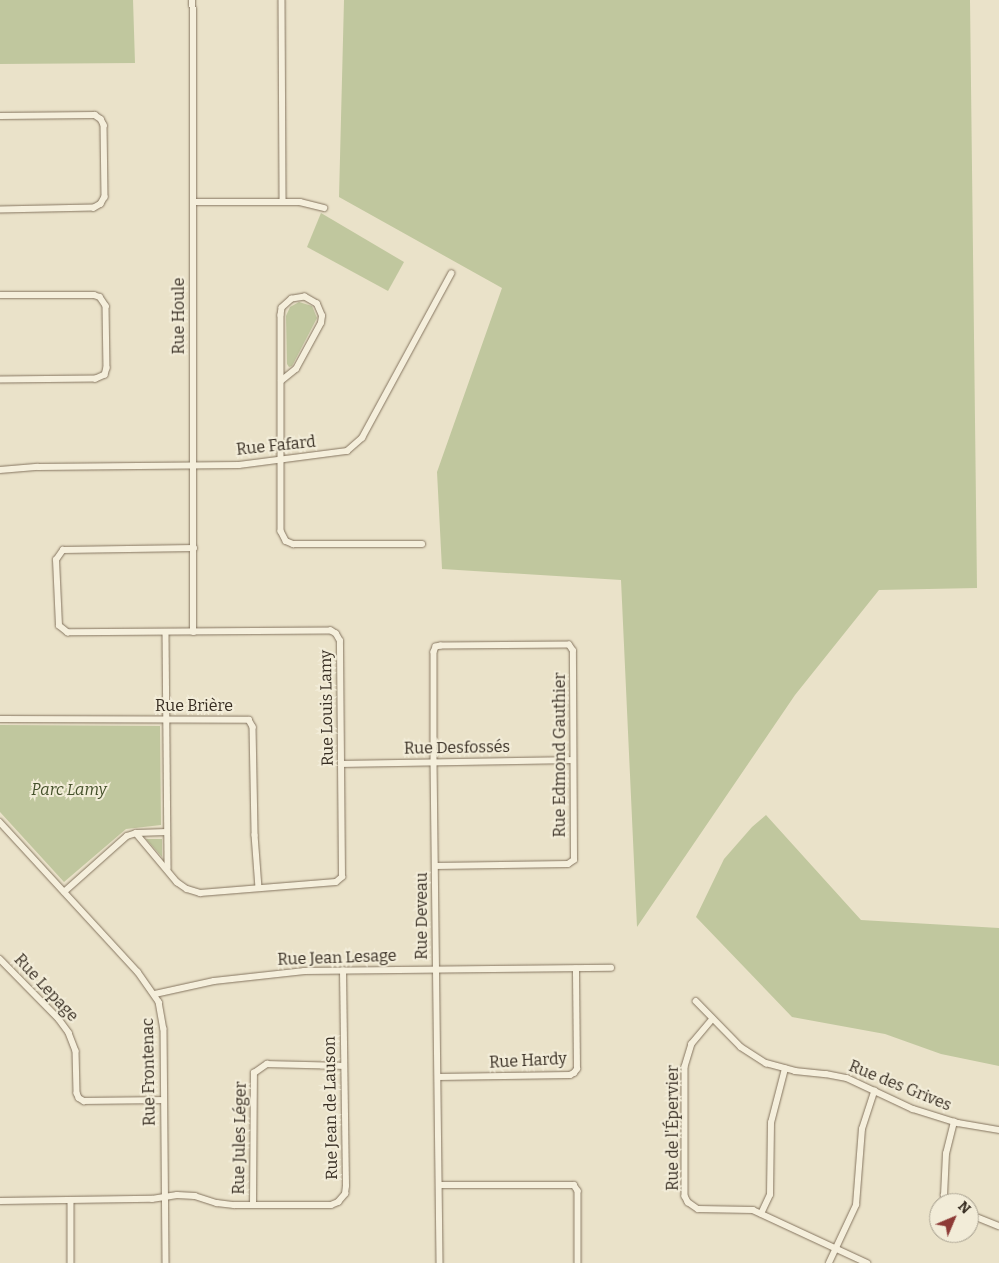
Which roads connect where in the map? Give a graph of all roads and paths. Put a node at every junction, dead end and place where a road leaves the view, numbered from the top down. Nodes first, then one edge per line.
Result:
1 (193, 0) edge
2 (282, 0) edge
3 (0, 116) edge
4 (193, 202) junction
5 (283, 202) junction
6 (324, 208) dead end
7 (0, 210) edge
8 (451, 274) dead end
9 (0, 295) edge
10 (0, 380) edge
11 (281, 381) junction
12 (280, 459) junction
13 (194, 465) junction
14 (0, 470) edge
15 (422, 544) dead end
16 (194, 548) junction
17 (166, 632) junction
18 (194, 632) junction
19 (436, 648) joint
20 (0, 719) edge
21 (167, 720) junction
22 (573, 760) junction
23 (434, 762) junction
24 (342, 764) junction
25 (0, 822) edge
26 (167, 832) junction
27 (136, 833) junction
28 (435, 866) junction
29 (168, 868) junction
30 (258, 888) junction
31 (64, 892) junction
32 (0, 959) edge
33 (612, 968) dead end
34 (436, 969) junction
35 (576, 969) junction
36 (343, 971) junction
37 (155, 994) junction
38 (696, 1001) dead end
39 (714, 1019) junction
40 (344, 1066) junction
41 (785, 1069) junction
42 (438, 1077) junction
43 (874, 1091) junction
44 (164, 1100) junction
45 (954, 1122) junction
46 (999, 1130) edge
47 (439, 1185) junction
48 (944, 1193) edge
49 (165, 1197) junction
50 (71, 1200) junction
51 (0, 1201) edge
52 (253, 1205) junction
53 (761, 1214) junction
54 (979, 1218) edge
55 (999, 1226) edge
56 (836, 1249) junction
57 (71, 1263) edge
58 (166, 1263) edge
59 (440, 1263) edge
60 (578, 1263) edge
61 (829, 1263) edge
62 (867, 1263) edge

1 - 4 street, Rue Houle
2 - 5 street
3 - 7 street
4 - 5 street
4 - 13 street, Rue Houle
5 - 6 street
8 - 12 street, Rue Fafard
9 - 10 street
11 - 11 street
11 - 12 street
12 - 13 street, Rue Fafard
12 - 15 street
13 - 14 street, Rue Fafard
13 - 16 street, Rue Houle
16 - 17 street, Rue Louis Lamy
16 - 18 street, Rue Houle
17 - 18 street, Rue Louis Lamy
17 - 21 street
18 - 24 street, Rue Louis Lamy
19 - 22 street, Rue Edmond Gauthier
19 - 23 street, Rue Deveau
20 - 21 street, Rue Brière
21 - 26 street
21 - 30 street, Rue Brière
22 - 23 street, Rue Desfossés
22 - 28 street, Rue Edmond Gauthier
23 - 24 street, Rue Desfossés
23 - 28 street, Rue Deveau
24 - 30 street, Rue Louis Lamy
25 - 31 street, Rue Frontenac
26 - 27 street
26 - 29 street
27 - 29 street, Rue Louis Lamy
27 - 31 street
28 - 34 street, Rue Deveau
29 - 30 street, Rue Louis Lamy
31 - 37 street, Rue Frontenac
32 - 44 street, Rue Lepage
33 - 35 street, Rue Jean Lesage
34 - 35 street, Rue Jean Lesage
34 - 36 street, Rue Jean Lesage
34 - 42 street, Rue Deveau
35 - 42 street, Rue Hardy
36 - 37 street, Rue Jean Lesage
36 - 40 street, Rue Jean de Lauson
37 - 44 street, Rue Frontenac
38 - 39 street, Rue des Grives
39 - 41 street, Rue des Grives
39 - 53 street, Rue de l'Épervier
40 - 52 street, Rue Jean de Lauson
40 - 52 street, Rue Jules Léger
41 - 43 street, Rue des Grives
41 - 53 street
42 - 47 street, Rue Deveau
43 - 45 street, Rue des Grives
43 - 56 street
44 - 49 street, Rue Frontenac
45 - 46 street, Rue des Grives
45 - 48 street
47 - 59 street, Rue Deveau
47 - 60 street
49 - 50 street, Rue Jean de Lauson
49 - 52 street, Rue Jean de Lauson
49 - 58 street, Rue Frontenac
50 - 51 street, Rue Jean de Lauson
50 - 57 street
53 - 56 street, Rue de l'Épervier
54 - 55 street
56 - 61 street
56 - 62 street, Rue de l'Épervier

